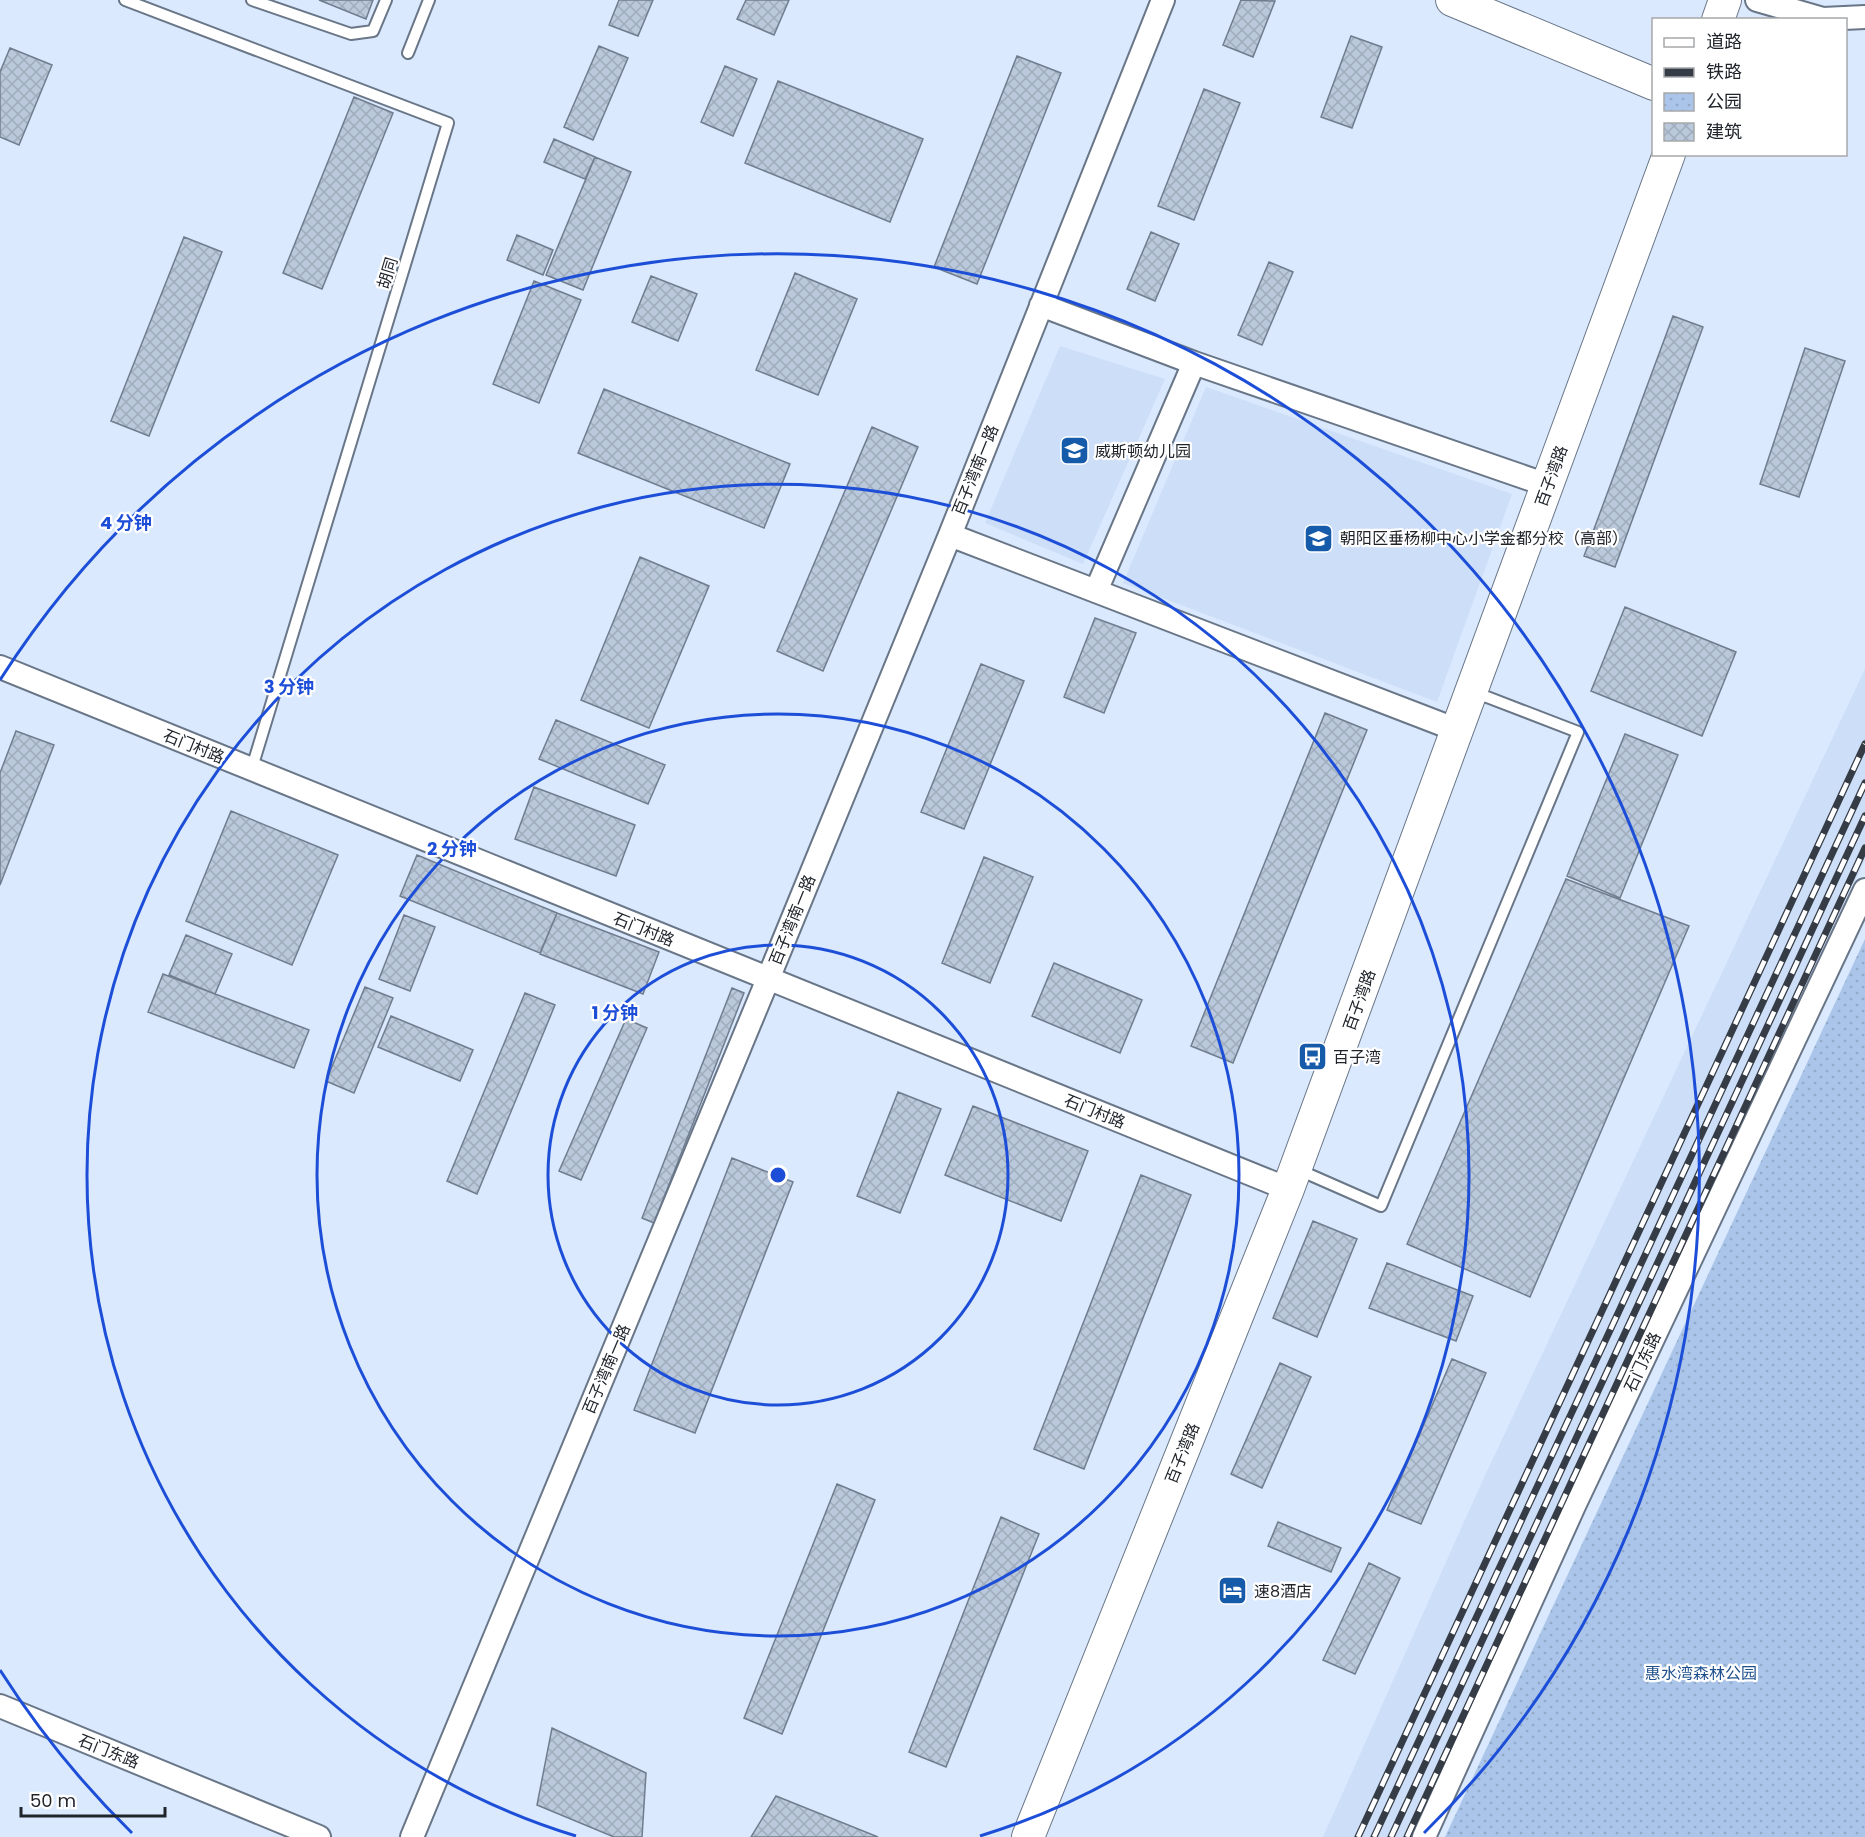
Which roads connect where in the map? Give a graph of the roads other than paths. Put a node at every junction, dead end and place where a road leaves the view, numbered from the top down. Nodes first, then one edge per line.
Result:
1 (125, 0) edge
2 (252, 0) edge
3 (386, 0) edge
4 (429, 0) edge
5 (1163, 0) edge
6 (1452, 0) edge
7 (1725, 0) edge
8 (1757, 0) edge
9 (1865, 17) edge
10 (1719, 18) edge
11 (1820, 18) edge
12 (1844, 18) edge
13 (408, 53) dead end
14 (1652, 84) edge
15 (1668, 156) edge
16 (1041, 305) junction
17 (1194, 363) junction
18 (1547, 485) junction
19 (950, 535) junction
20 (1096, 591) junction
21 (0, 667) edge
22 (1471, 691) junction
23 (1457, 730) junction
24 (255, 761) dead end
25 (1865, 890) edge
26 (768, 980) junction
27 (1292, 1179) junction
28 (0, 1706) edge
29 (319, 1837) edge
30 (412, 1837) edge
31 (1028, 1837) edge
32 (1424, 1837) edge

1 - 24 lane, 胡同
2 - 3 lane
4 - 13 lane
5 - 16 street, 百子湾南一路
6 - 14 street
7 - 10 street
8 - 11 street
9 - 12 street
15 - 18 street, 百子湾路
16 - 17 street
16 - 19 street, 百子湾南一路
17 - 18 street
17 - 20 street
18 - 22 street, 百子湾路
19 - 20 street
19 - 26 street, 百子湾南一路
20 - 23 street
21 - 26 street, 石门村路
22 - 23 street, 百子湾路
22 - 27 lane
23 - 27 street, 百子湾路
25 - 32 street, 石门东路
26 - 27 street, 石门村路
26 - 30 street, 百子湾南一路
27 - 31 street, 百子湾路
28 - 29 street, 石门东路

